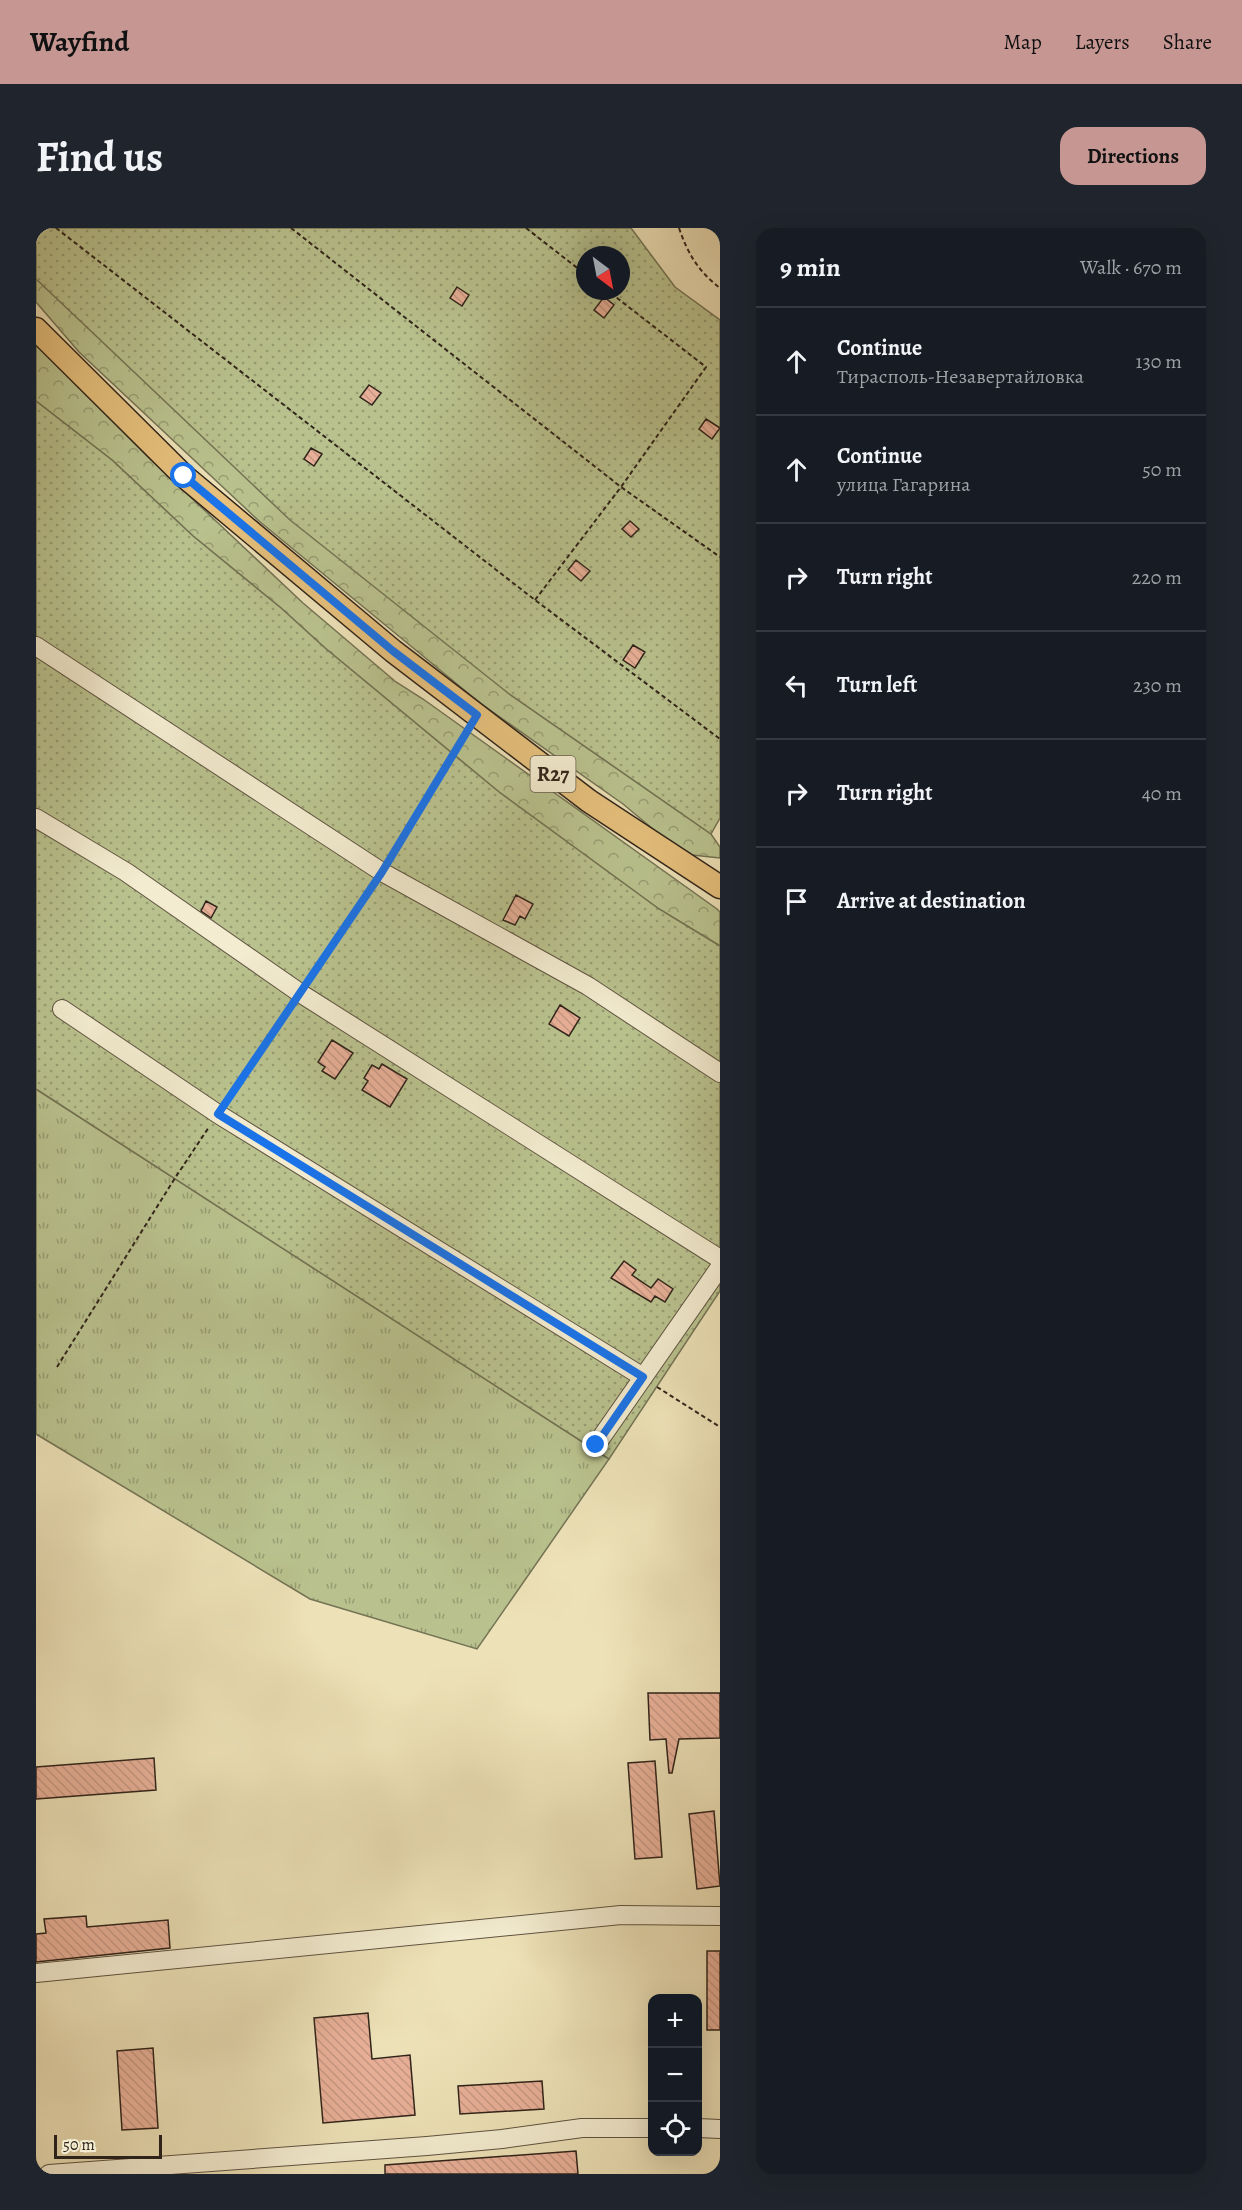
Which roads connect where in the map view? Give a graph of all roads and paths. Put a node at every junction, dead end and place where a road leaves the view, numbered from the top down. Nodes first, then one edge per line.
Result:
1 (56, 228) edge
2 (291, 228) edge
3 (526, 228) edge
4 (679, 228) edge
5 (576, 266) edge
6 (720, 288) edge
7 (620, 300) edge
8 (36, 329) edge
9 (621, 487) junction
10 (720, 557) edge
11 (535, 600) junction
12 (36, 646) edge
13 (477, 715) junction
14 (720, 739) edge
15 (36, 818) edge
16 (382, 872) junction
17 (720, 887) edge
18 (300, 993) junction
19 (62, 1009) dead end
20 (720, 1074) edge
21 (218, 1114) junction
22 (720, 1259) edge
23 (720, 1267) edge
24 (57, 1367) dead end
25 (643, 1377) junction
26 (720, 1427) edge
27 (596, 1445) dead end
28 (720, 1916) edge
29 (36, 1973) edge
30 (648, 2128) edge
31 (702, 2128) edge
32 (720, 2128) edge
33 (50, 2174) edge

1 - 11 path
2 - 9 path
3 - 5 path
4 - 6 path
7 - 9 path
8 - 13 main road, R27
9 - 10 path
9 - 11 path
11 - 14 path
12 - 16 lane
13 - 16 path
13 - 17 main road, R27
15 - 18 lane
16 - 18 path
16 - 20 lane
18 - 21 path
18 - 22 lane
19 - 21 lane
21 - 24 path
21 - 25 lane
23 - 25 lane
25 - 26 path
25 - 27 lane
28 - 29 lane
30 - 33 lane
31 - 32 lane

